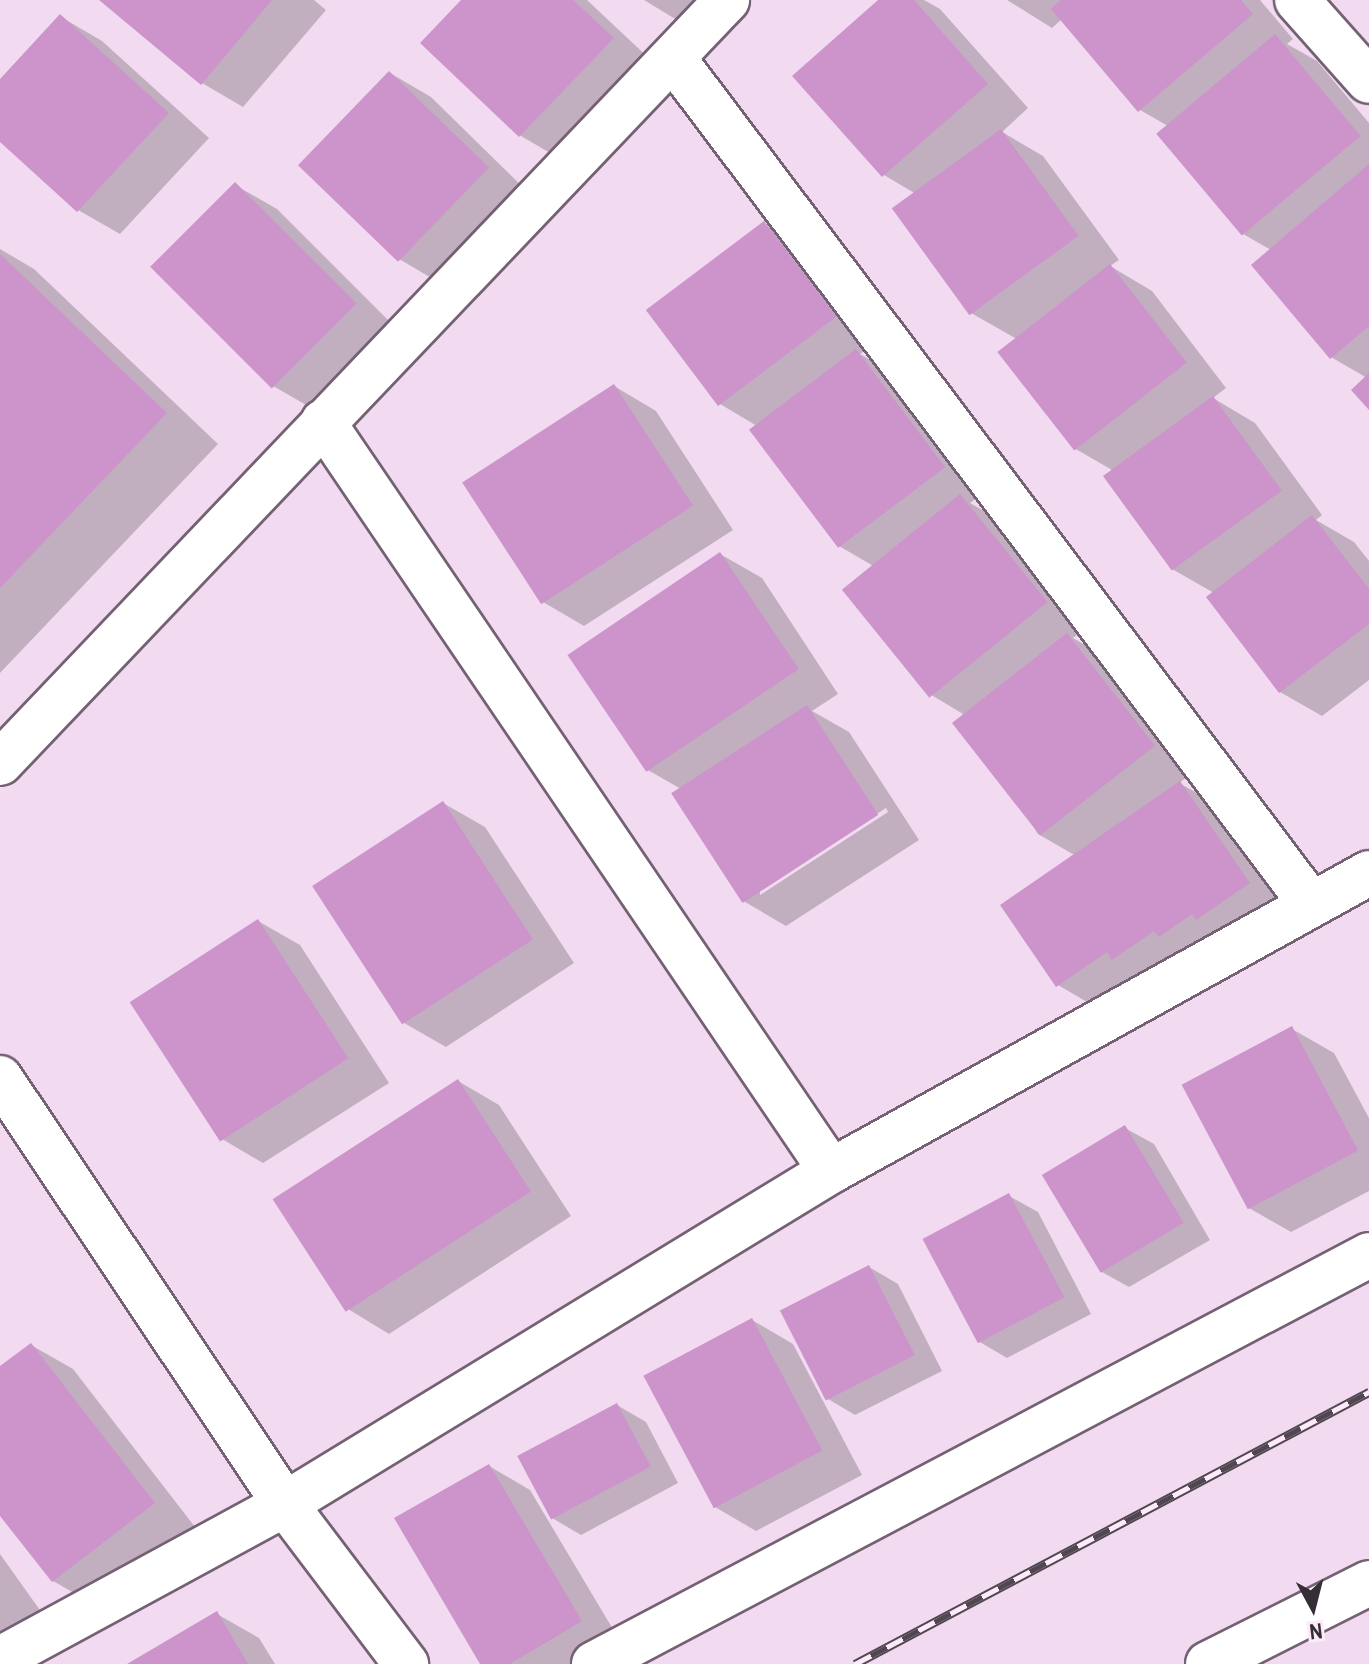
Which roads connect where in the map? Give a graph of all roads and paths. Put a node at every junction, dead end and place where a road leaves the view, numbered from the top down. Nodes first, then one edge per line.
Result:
1 (727, 0) edge
2 (1316, 7) edge
3 (673, 58) junction
4 (1369, 81) edge
5 (323, 422) junction
6 (0, 763) edge
7 (1369, 873) edge
8 (1311, 904) junction
9 (0, 1078) edge
10 (831, 1171) junction
11 (1369, 1255) edge
12 (285, 1504) junction
13 (1369, 1583) edge
14 (0, 1659) edge
15 (406, 1664) edge
16 (594, 1664) edge
17 (1208, 1664) edge

1 - 3 street
2 - 4 street
3 - 5 street
3 - 8 street
5 - 6 street
5 - 10 street
7 - 8 street
8 - 10 street
9 - 12 street
10 - 12 street
11 - 16 street
12 - 14 street
12 - 15 street
13 - 17 street

